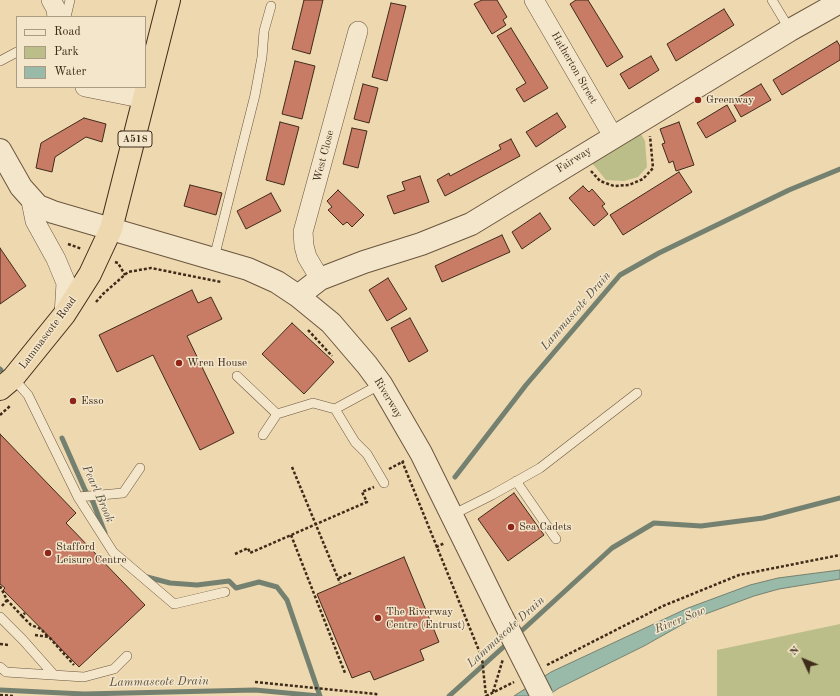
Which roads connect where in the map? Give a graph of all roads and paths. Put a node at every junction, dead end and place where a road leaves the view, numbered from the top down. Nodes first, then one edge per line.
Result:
1 (50, 0) edge
2 (70, 0) edge
3 (169, 0) edge
4 (534, 0) edge
5 (772, 0) edge
6 (840, 2) edge
7 (271, 6) dead end
8 (57, 16) edge
9 (66, 16) edge
10 (790, 30) junction
11 (358, 31) dead end
12 (16, 53) edge
13 (0, 61) edge
14 (91, 88) edge
15 (145, 99) junction
16 (642, 120) junction
17 (614, 136) junction
18 (0, 150) edge
19 (578, 157) junction
20 (30, 196) junction
21 (111, 229) junction
22 (214, 258) junction
23 (320, 279) junction
24 (228, 284) dead end
25 (298, 296) junction
26 (93, 306) dead end
27 (64, 315) junction
28 (304, 326) dead end
29 (335, 358) dead end
30 (237, 376) dead end
31 (381, 384) junction
32 (13, 386) edge
33 (637, 393) dead end
34 (335, 409) junction
35 (277, 414) junction
36 (0, 415) edge
37 (263, 435) dead end
38 (408, 457) junction
39 (292, 467) dead end
40 (140, 468) dead end
41 (382, 480) junction
42 (516, 481) junction
43 (78, 497) junction
44 (452, 515) junction
45 (316, 523) junction
46 (291, 535) junction
47 (556, 539) dead end
48 (235, 554) dead end
49 (840, 554) edge
50 (351, 573) dead end
51 (338, 578) junction
52 (340, 583) dead end
53 (0, 586) edge
54 (225, 592) dead end
55 (7, 600) junction
56 (15, 603) dead end
57 (2, 605) dead end
58 (12, 606) junction
59 (25, 613) dead end
60 (22, 616) junction
61 (0, 618) edge
62 (29, 634) dead end
63 (49, 637) junction
64 (518, 650) junction
65 (127, 656) dead end
66 (0, 667) edge
67 (542, 667) dead end
68 (78, 668) dead end
69 (345, 672) dead end
70 (54, 675) junction
71 (521, 678) dead end
72 (255, 682) dead end
73 (493, 693) junction
74 (0, 695) edge
75 (377, 695) edge
76 (14, 696) edge
77 (486, 696) edge
78 (542, 696) edge

1 - 8 street
2 - 9 lane
3 - 15 highway, A518
4 - 17 street, Hatherton Street
5 - 10 lane
6 - 10 street, Fairway
7 - 22 lane
10 - 16 street, Fairway
11 - 23 street, West Close
12 - 13 lane
14 - 15 street
15 - 21 highway, A518
16 - 17 street, Fairway
16 - 19 path
17 - 19 street, Fairway
18 - 20 street, Riverway
19 - 23 street, Fairway
20 - 21 street, Riverway
20 - 27 street
21 - 22 street, Riverway
21 - 27 highway, Lammascote Road
22 - 25 street, Riverway
23 - 25 street, Fairway
24 - 26 path
25 - 31 street, Riverway
27 - 32 highway, Lammascote Road
28 - 29 path
30 - 35 lane
31 - 34 lane
31 - 38 street, Riverway
32 - 36 path
32 - 43 lane
33 - 42 lane
34 - 35 lane
34 - 41 lane
35 - 37 lane
38 - 41 path
38 - 44 street, Riverway
38 - 77 path
39 - 45 path
40 - 43 lane
41 - 45 path
42 - 44 lane
42 - 47 lane
43 - 54 lane
44 - 64 street, Riverway, bridge
45 - 46 path
45 - 51 path
46 - 48 path
46 - 69 path
49 - 67 path
50 - 51 path
51 - 52 path
53 - 55 path
55 - 57 path
55 - 58 path
56 - 58 path
58 - 60 path
59 - 60 path
60 - 63 path
61 - 70 lane
62 - 63 path
63 - 68 path
64 - 73 path
64 - 78 street, Riverway, bridge
65 - 70 lane
66 - 70 lane
71 - 73 path
72 - 75 path
73 - 77 path
74 - 76 path

